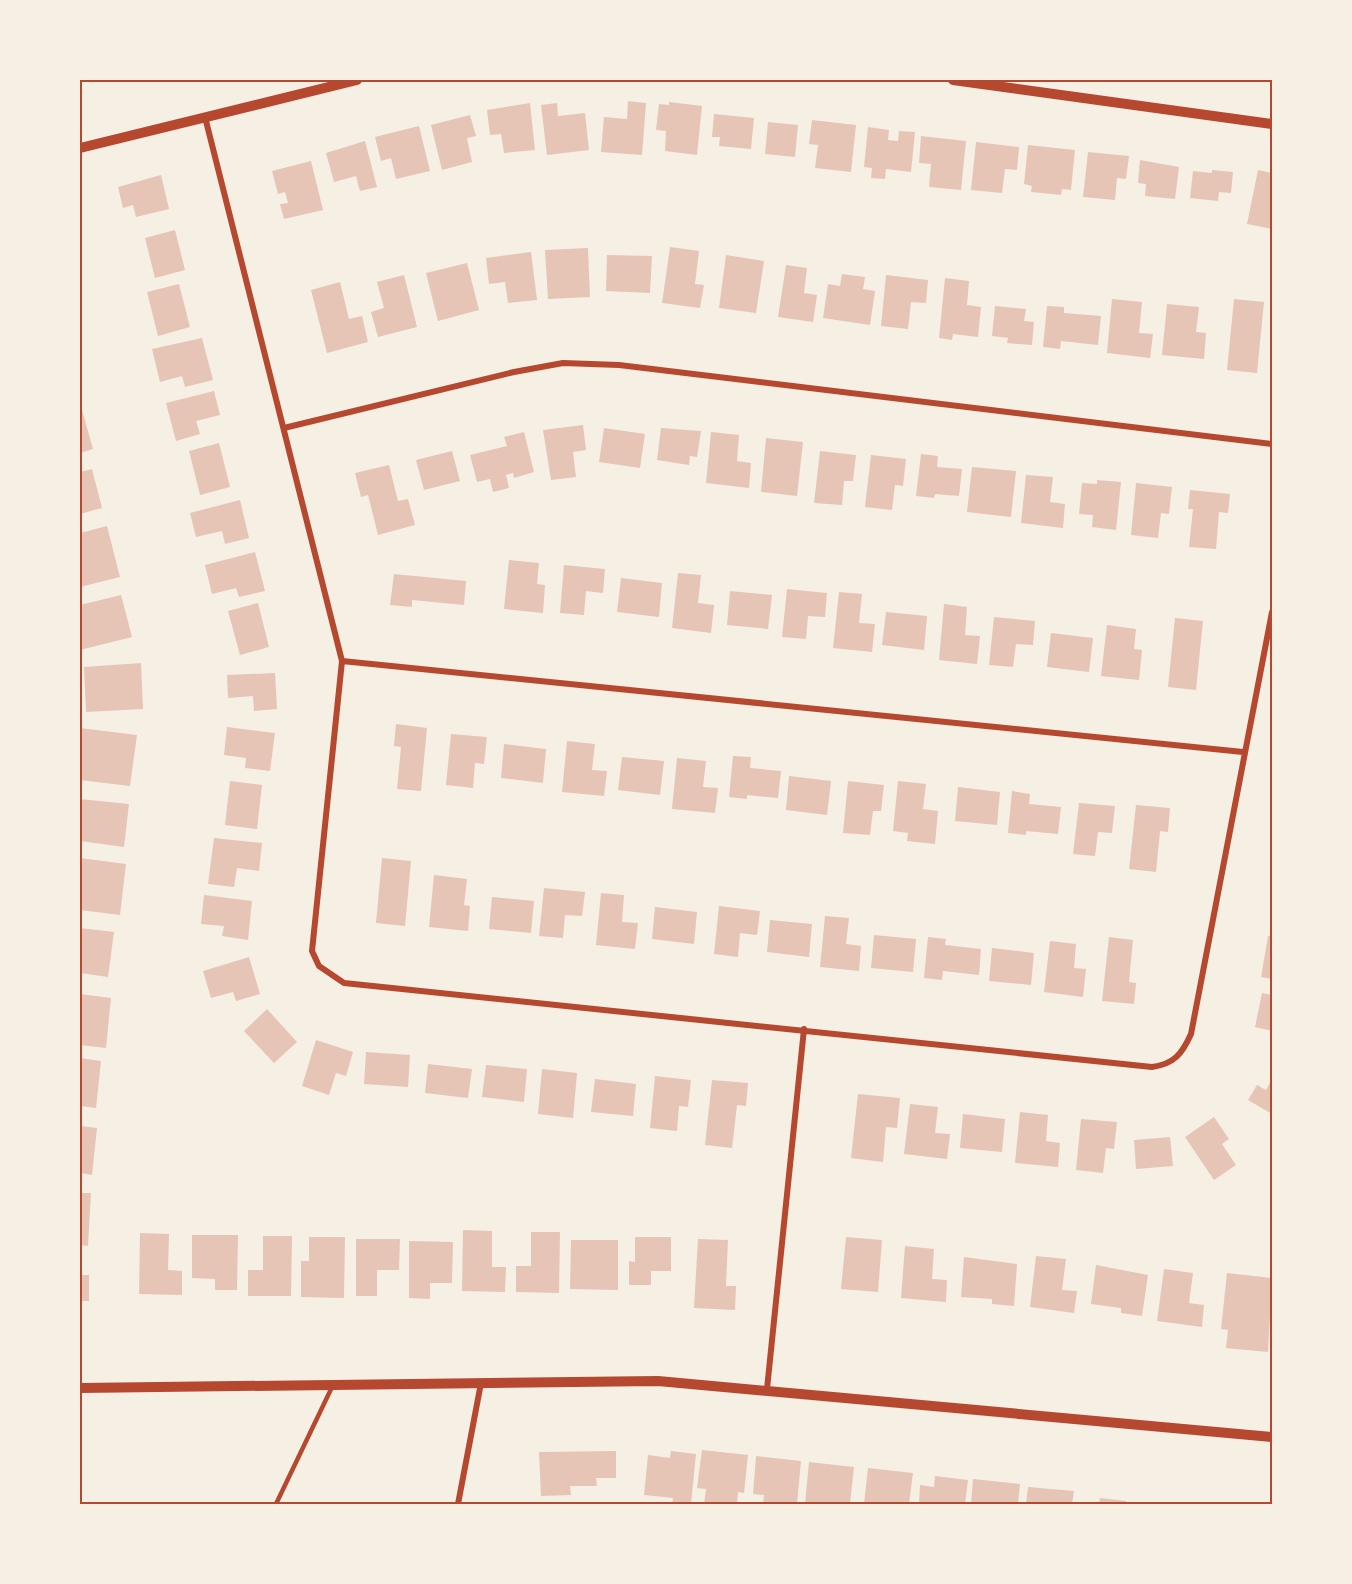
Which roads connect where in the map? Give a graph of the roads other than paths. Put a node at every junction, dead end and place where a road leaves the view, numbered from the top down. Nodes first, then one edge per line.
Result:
1 (357, 80) edge
2 (953, 80) edge
3 (206, 117) junction
4 (1272, 124) edge
5 (80, 148) edge
6 (284, 428) junction
7 (1272, 444) edge
8 (1272, 612) edge
9 (342, 661) junction
10 (1244, 752) junction
11 (804, 1029) junction
12 (481, 1383) junction
13 (333, 1385) junction
14 (80, 1388) edge
15 (767, 1389) junction
16 (1272, 1437) edge
17 (276, 1504) edge
18 (458, 1504) edge

1 - 3 street
2 - 4 street
3 - 5 street
3 - 6 street
6 - 7 street
6 - 9 street
8 - 10 street
9 - 10 street
9 - 11 street
10 - 11 street
11 - 15 street
12 - 13 street
12 - 15 street
12 - 18 street
13 - 14 street
13 - 17 lane
15 - 16 street

